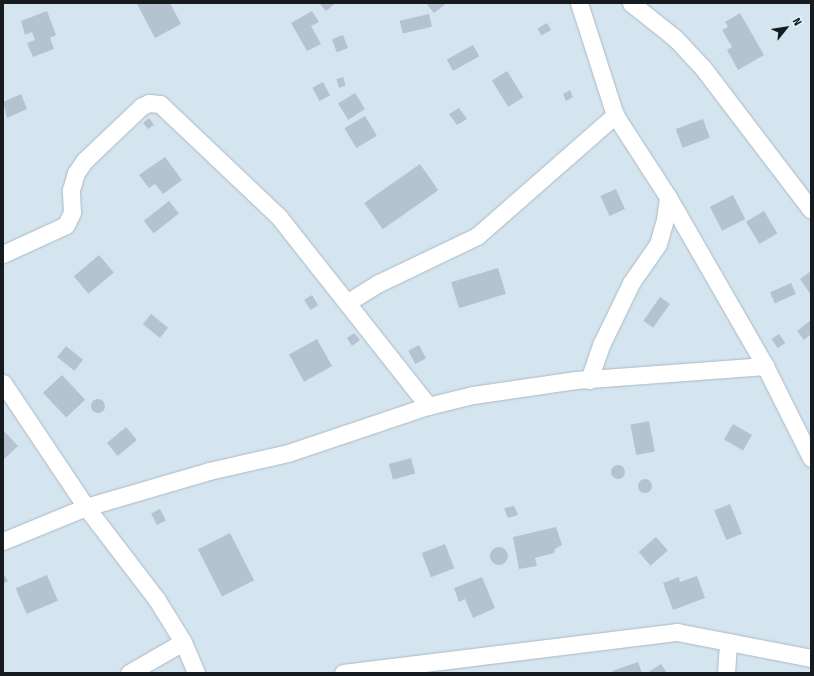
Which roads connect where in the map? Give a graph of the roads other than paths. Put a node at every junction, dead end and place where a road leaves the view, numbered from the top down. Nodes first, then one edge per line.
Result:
1 (579, 3) edge
2 (631, 3) edge
3 (615, 115) junction
4 (668, 197) junction
5 (811, 210) edge
6 (3, 254) edge
7 (348, 302) junction
8 (765, 366) junction
9 (589, 380) junction
10 (3, 383) edge
11 (428, 406) junction
12 (811, 458) edge
13 (86, 507) junction
14 (3, 541) edge
15 (183, 642) junction
16 (728, 642) junction
17 (811, 658) edge
18 (129, 673) edge
19 (196, 673) edge
20 (343, 673) edge
21 (726, 673) edge

1 - 3 street
2 - 5 street
3 - 4 street
3 - 7 street
4 - 8 street
4 - 9 street
6 - 7 street
7 - 11 street
8 - 9 street
8 - 12 street
9 - 11 street
10 - 13 street
11 - 13 street
13 - 14 street
13 - 15 street
15 - 18 street
15 - 19 street
16 - 17 street
16 - 20 street
16 - 21 street

